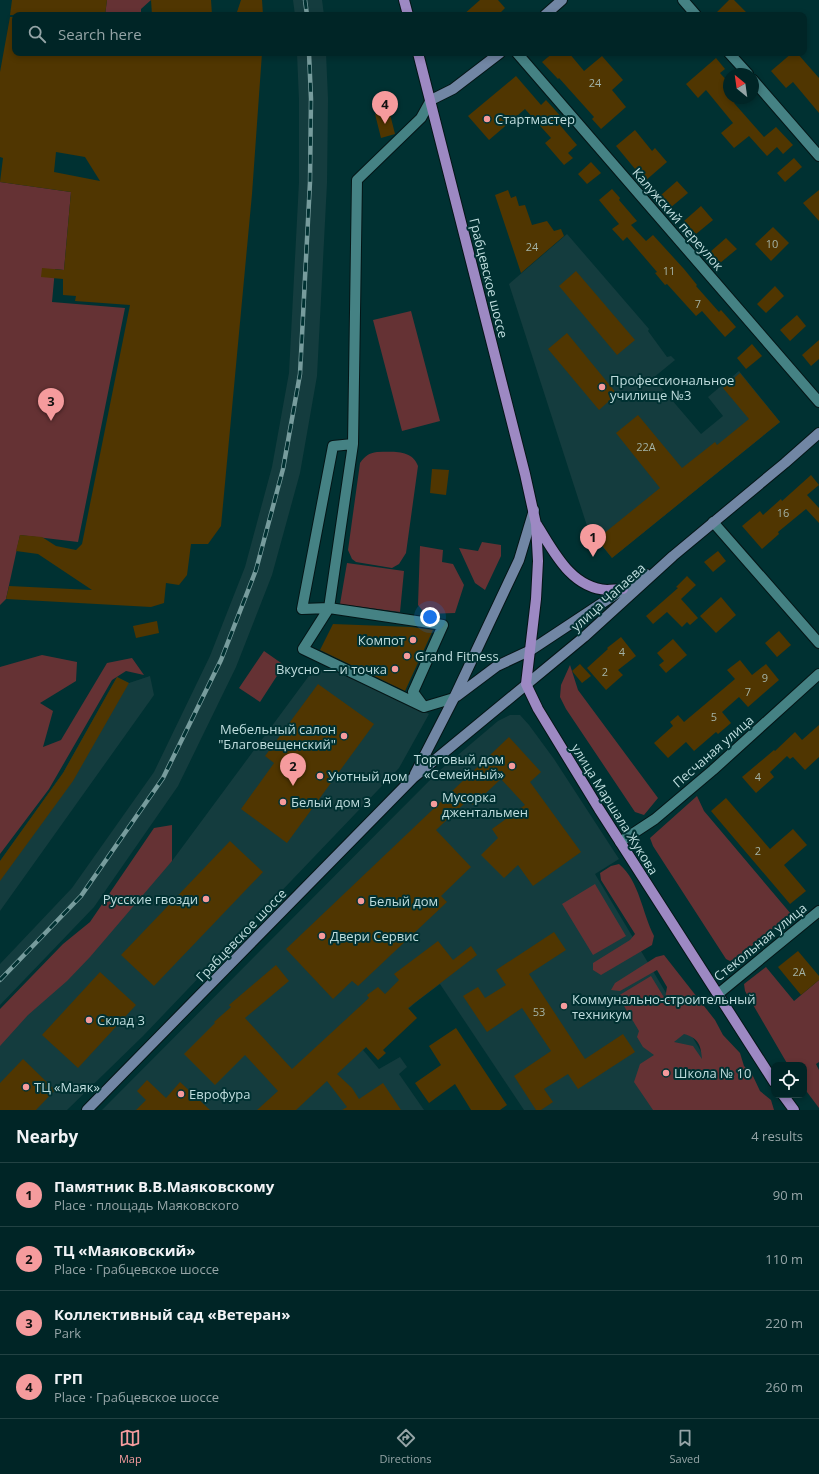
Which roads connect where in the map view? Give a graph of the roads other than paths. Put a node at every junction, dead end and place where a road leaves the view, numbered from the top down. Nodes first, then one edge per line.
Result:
1 (404, 0) edge
2 (562, 0) edge
3 (683, 0) edge
4 (407, 12) edge
5 (548, 12) edge
6 (693, 12) edge
7 (419, 56) edge
8 (496, 56) edge
9 (520, 56) edge
10 (732, 56) edge
11 (743, 68) edge
12 (759, 87) edge
13 (430, 100) junction
14 (819, 156) edge
15 (819, 402) edge
16 (819, 433) edge
17 (353, 444) junction
18 (534, 510) junction
19 (713, 522) junction
20 (536, 524) junction
21 (673, 556) junction
22 (623, 589) junction
23 (330, 608) junction
24 (819, 643) edge
25 (531, 650) junction
26 (819, 674) edge
27 (526, 684) junction
28 (454, 698) junction
29 (424, 707) junction
30 (413, 778) junction
31 (620, 842) junction
32 (819, 911) edge
33 (718, 994) junction
34 (771, 1077) edge
35 (785, 1098) edge
36 (87, 1110) edge
37 (794, 1110) edge

1 - 4 main road
2 - 5 main road
3 - 6 street
7 - 13 main road, Грабцевское шоссе
8 - 13 main road
9 - 15 street, Калужский переулок
10 - 11 street
12 - 14 street
13 - 17 street
13 - 18 main road, Грабцевское шоссе
16 - 19 main road, улица Чапаева
17 - 23 street
17 - 23 street
18 - 20 main road, Грабцевское шоссе
18 - 28 main road
19 - 21 main road, улица Чапаева
19 - 24 street
20 - 22 main road
20 - 25 main road
21 - 22 main road
21 - 27 main road, улица Чапаева
22 - 25 main road
23 - 29 street
23 - 29 street
25 - 27 main road
25 - 28 main road
26 - 31 street, Песчаная улица
27 - 30 main road, улица Чапаева
27 - 31 main road, улица Маршала Жукова
28 - 29 street
28 - 30 main road
30 - 36 main road, Грабцевское шоссе
31 - 33 main road, улица Маршала Жукова
32 - 33 street, Стекольная улица
33 - 34 main road, улица Маршала Жукова
35 - 37 main road

